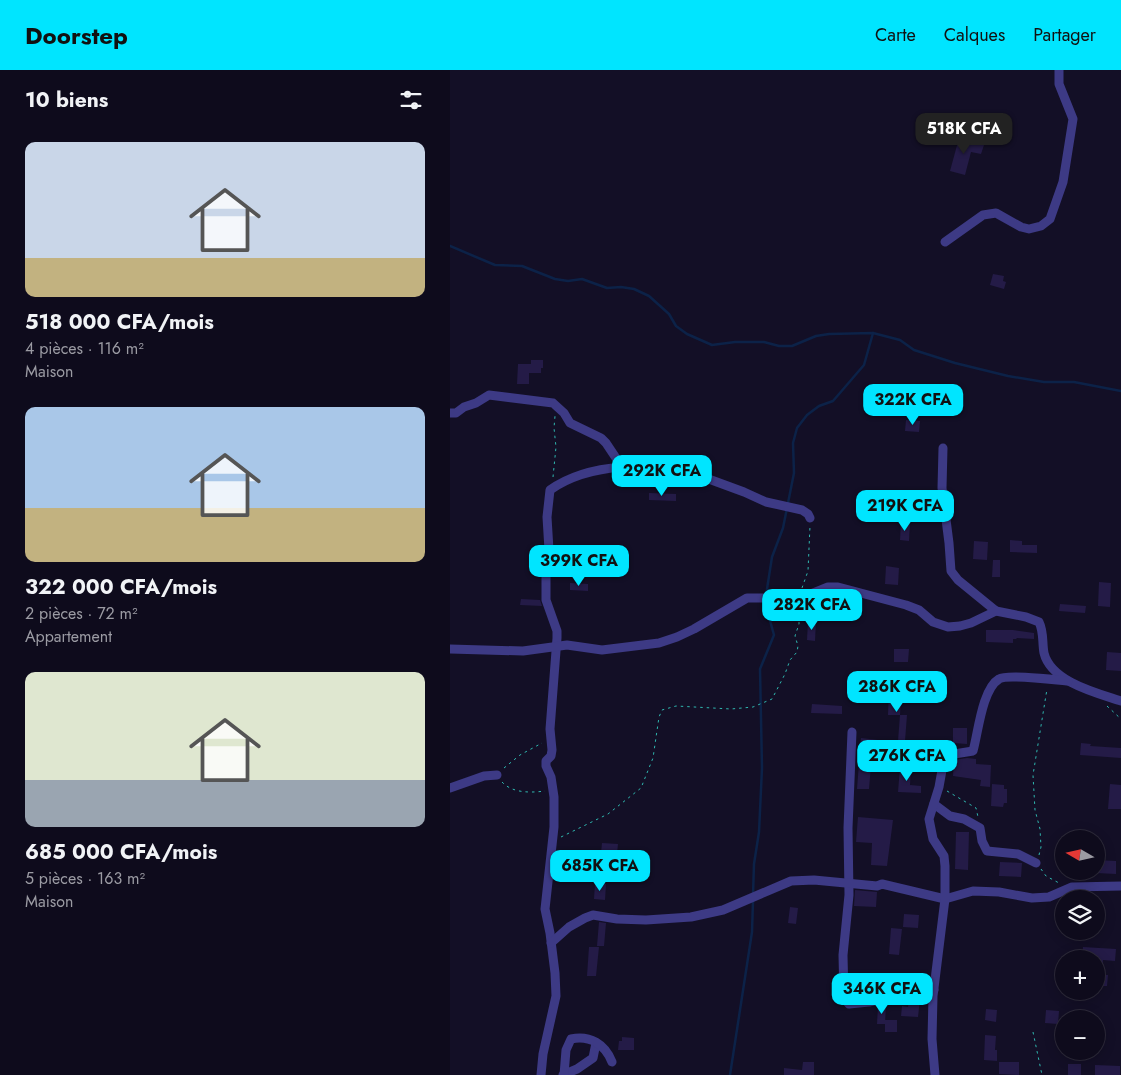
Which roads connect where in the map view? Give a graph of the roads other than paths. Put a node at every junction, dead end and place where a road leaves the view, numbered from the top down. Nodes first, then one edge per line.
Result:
1 (1059, 70) edge
2 (946, 242) dead end
3 (450, 413) edge
4 (943, 448) dead end
5 (622, 467) junction
6 (810, 518) road end
7 (996, 611) junction
8 (556, 646) junction
9 (450, 649) edge
10 (1068, 682) junction
11 (1121, 701) edge
12 (852, 732) dead end
13 (497, 775) road end
14 (450, 788) edge
15 (934, 804) junction
16 (1036, 863) road end
17 (849, 882) junction
18 (1121, 886) edge
19 (945, 899) junction
20 (551, 942) junction
21 (934, 990) junction
22 (596, 1043) junction
23 (612, 1062) dead end
24 (542, 1075) edge
25 (564, 1075) edge
26 (935, 1075) edge

1 - 2 street
3 - 5 street
4 - 7 street
5 - 6 street
5 - 8 street
7 - 8 street
7 - 10 street
8 - 9 street
8 - 20 street
10 - 11 street
10 - 15 street
12 - 17 street
13 - 14 street
15 - 16 street
15 - 19 street
17 - 19 street
17 - 20 street
17 - 21 street
18 - 19 street
19 - 21 street
20 - 24 street
21 - 26 street
22 - 23 street
22 - 25 street
22 - 25 street

